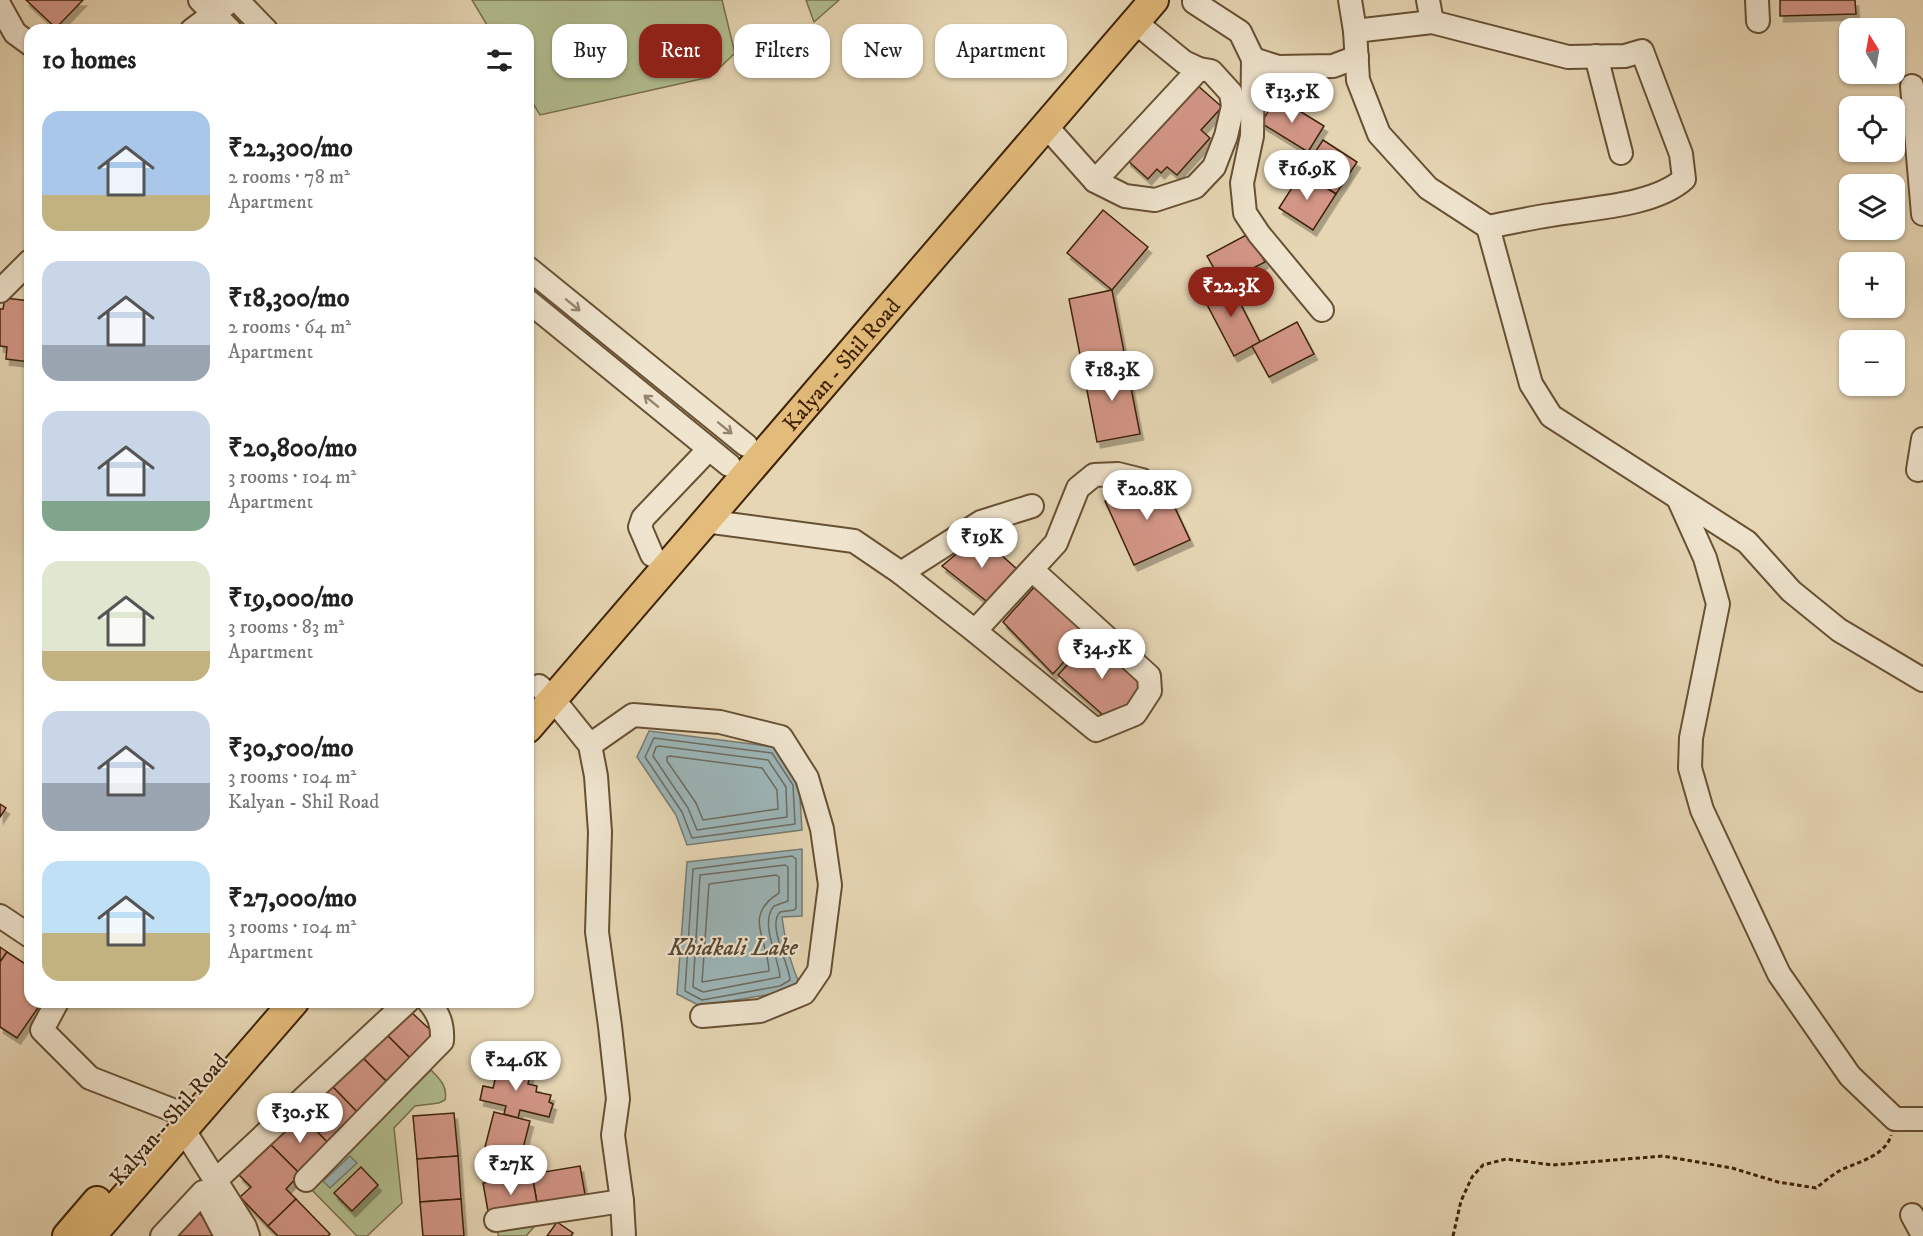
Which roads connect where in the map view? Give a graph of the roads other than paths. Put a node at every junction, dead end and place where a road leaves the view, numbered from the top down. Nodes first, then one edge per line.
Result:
1 (237, 0) edge
2 (1154, 0) edge
3 (1350, 0) edge
4 (1194, 2) dead end
5 (215, 5) edge
6 (0, 6) edge
7 (1133, 11) edge
8 (1430, 11) edge
9 (198, 24) edge
10 (226, 24) edge
11 (260, 24) edge
12 (1355, 31) junction
13 (24, 40) edge
14 (1596, 56) junction
15 (1357, 57) junction
16 (1253, 59) junction
17 (1199, 69) junction
18 (1912, 86) dead end
19 (1046, 126) junction
20 (1621, 153) dead end
21 (1095, 181) junction
22 (1923, 214) edge
23 (1488, 227) junction
24 (24, 267) edge
25 (534, 274) edge
26 (0, 291) edge
27 (534, 306) edge
28 (1322, 310) dead end
29 (1923, 439) edge
30 (728, 453) junction
31 (1918, 470) dead end
32 (1142, 480) dead end
33 (1678, 498) junction
34 (1032, 506) dead end
35 (705, 521) junction
36 (901, 573) junction
37 (1040, 578) dead end
38 (975, 631) junction
39 (1923, 680) edge
40 (540, 695) edge
41 (534, 712) edge
42 (590, 745) junction
43 (0, 916) edge
44 (24, 932) edge
45 (54, 1008) edge
46 (264, 1008) edge
47 (288, 1008) edge
48 (401, 1008) edge
49 (434, 1008) edge
50 (702, 1016) dead end
51 (1923, 1119) edge
52 (179, 1120) junction
53 (216, 1180) junction
54 (306, 1180) dead end
55 (622, 1201) junction
56 (1912, 1215) dead end
57 (495, 1220) dead end
58 (621, 1232) edge
59 (1923, 1235) edge
60 (67, 1236) edge
61 (91, 1236) edge
62 (162, 1236) edge
63 (226, 1236) edge
64 (248, 1236) edge

1 - 11 street
2 - 7 main road, Kalyan - Shil Road
3 - 12 street
4 - 16 street
5 - 9 street
5 - 10 street
6 - 13 street
7 - 17 street
7 - 19 main road, Kalyan - Shil Road
7 - 30 main road, Kalyan - Shil Road
8 - 12 street
8 - 14 street
12 - 15 street
14 - 20 street
14 - 23 street
15 - 16 street
15 - 23 street
16 - 28 street
17 - 21 street
17 - 21 street
18 - 22 street
19 - 21 street
19 - 35 main road, Kalyan - Shil Road
23 - 33 street
24 - 26 street
25 -> 30 street
30 -> 27 street
29 - 31 street
30 - 40 main road, Kalyan - Shil Road
32 - 38 street
33 - 39 street
33 - 51 street
34 - 36 street
35 - 36 street
35 - 40 main road, Kalyan - Shil Road
36 - 38 street
37 - 38 street
40 - 41 main road, Kalyan - Shil Road
40 - 42 street
42 - 50 street
42 - 55 street
43 - 44 street
45 - 52 street
46 - 52 main road, Kalyan - Shil Road
47 - 52 main road, Kalyan - Shil Road
48 - 53 street
49 - 54 street
52 - 53 street
52 - 60 main road, Kalyan - Shil Road
52 - 61 main road, Kalyan - Shil Road
53 - 64 street
55 - 57 street
55 - 58 street
56 - 59 street
62 - 63 street

